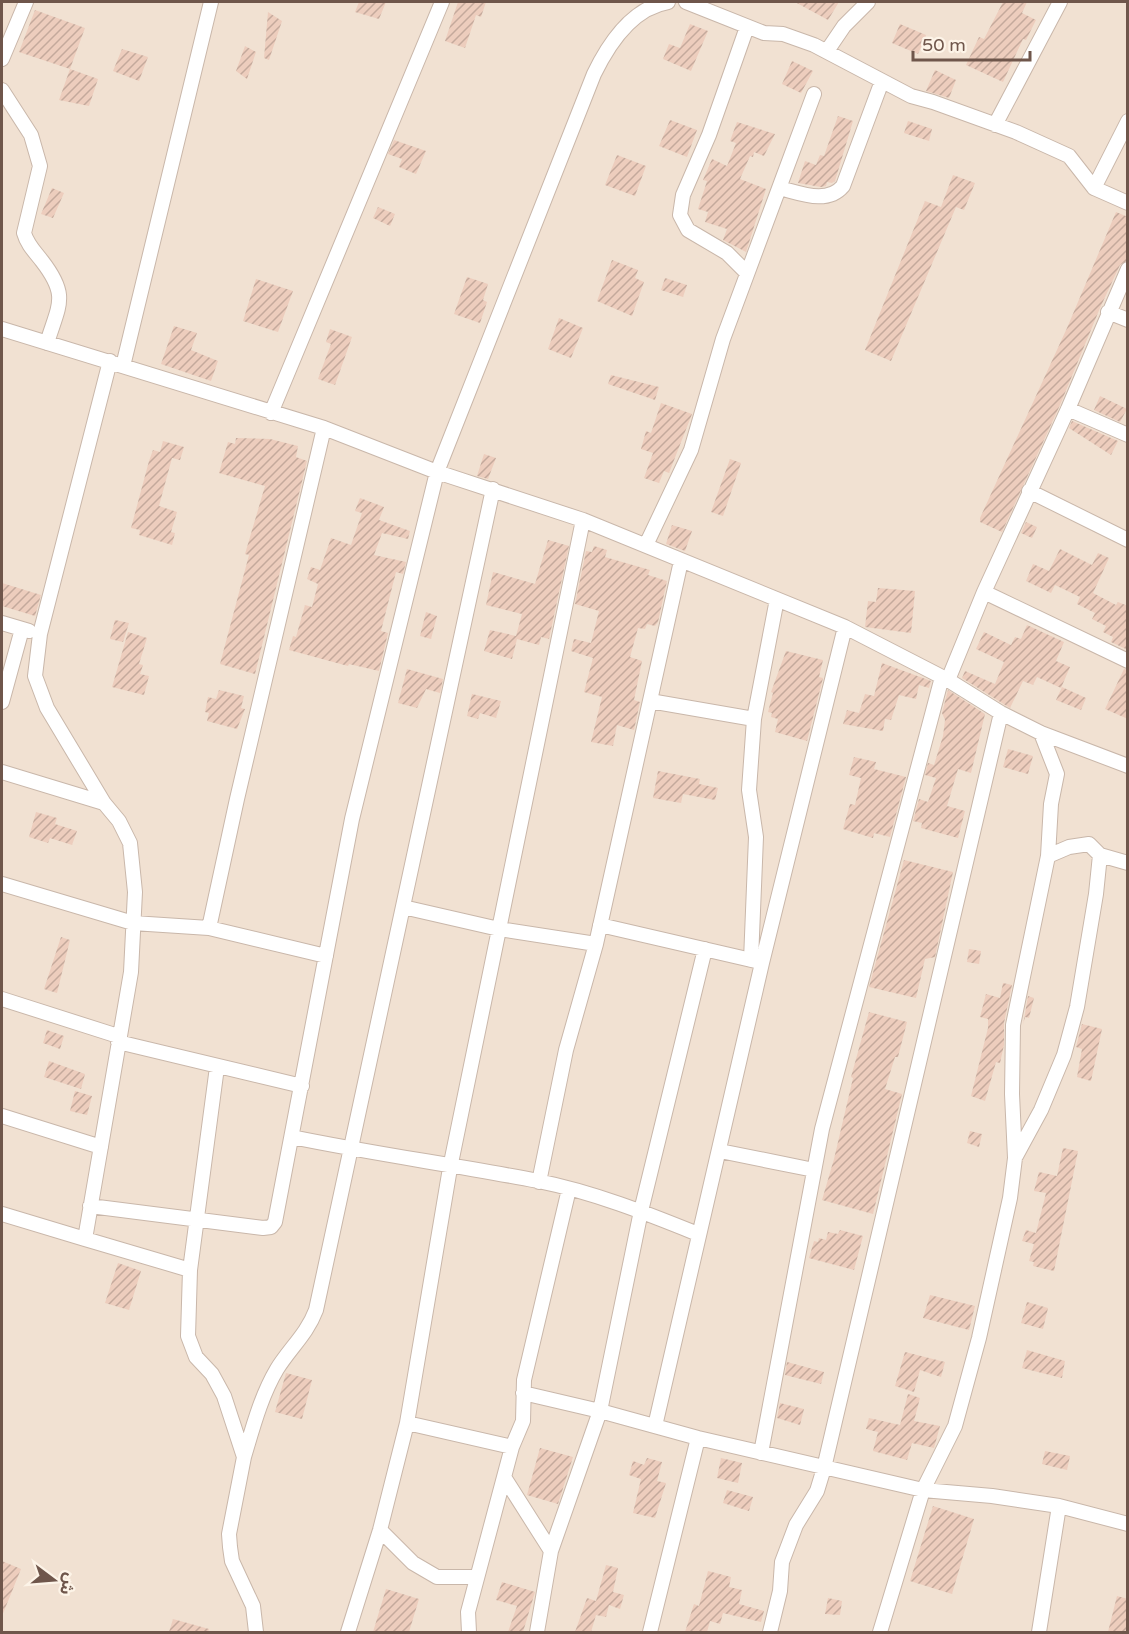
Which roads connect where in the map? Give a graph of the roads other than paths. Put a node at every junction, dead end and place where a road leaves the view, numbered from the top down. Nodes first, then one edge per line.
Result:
1 (26, 2) edge
2 (211, 2) edge
3 (442, 2) edge
4 (668, 2) edge
5 (686, 2) edge
6 (868, 2) edge
7 (1060, 2) edge
8 (747, 27) junction
9 (827, 51) junction
10 (2, 59) edge
11 (882, 81) junction
12 (2, 90) edge
13 (814, 94) dead end
14 (1128, 121) edge
15 (995, 125) junction
16 (779, 188) junction
17 (1094, 188) junction
18 (1128, 203) edge
19 (1128, 269) edge
20 (747, 273) junction
21 (1108, 312) junction
22 (1128, 320) edge
23 (2, 329) edge
24 (47, 343) junction
25 (117, 364) junction
26 (1068, 409) junction
27 (271, 413) junction
28 (324, 428) junction
29 (1128, 435) edge
30 (437, 472) junction
31 (493, 489) junction
32 (1029, 491) junction
33 (583, 520) junction
34 (1128, 540) edge
35 (646, 545) junction
36 (681, 561) junction
37 (984, 592) junction
38 (777, 599) junction
39 (2, 622) edge
40 (845, 627) junction
41 (22, 629) junction
42 (40, 634) junction
43 (1128, 661) edge
44 (945, 679) junction
45 (650, 701) junction
46 (2, 702) edge
47 (1000, 713) junction
48 (754, 719) junction
49 (1041, 733) junction
50 (1128, 766) edge
51 (2, 772) edge
52 (104, 803) junction
53 (1100, 855) junction
54 (1048, 856) junction
55 (1128, 864) edge
56 (2, 884) edge
57 (403, 906) junction
58 (134, 923) junction
59 (600, 925) junction
60 (209, 928) junction
61 (499, 929) junction
62 (596, 944) junction
63 (705, 949) junction
64 (326, 956) junction
65 (757, 961) junction
66 (2, 999) edge
67 (118, 1039) junction
68 (217, 1067) junction
69 (302, 1086) junction
70 (2, 1116) edge
71 (292, 1137) junction
72 (100, 1147) junction
73 (350, 1149) junction
74 (720, 1151) junction
75 (1015, 1158) junction
76 (450, 1168) junction
77 (814, 1170) junction
78 (539, 1182) junction
79 (569, 1189) junction
80 (90, 1206) junction
81 (641, 1211) junction
82 (2, 1214) edge
83 (198, 1219) junction
84 (698, 1234) junction
85 (86, 1239) junction
86 (190, 1270) junction
87 (523, 1393) junction
88 (600, 1411) junction
89 (406, 1423) junction
90 (655, 1426) junction
91 (698, 1438) junction
92 (512, 1447) junction
93 (761, 1453) junction
94 (244, 1457) junction
95 (824, 1468) junction
96 (504, 1477) junction
97 (923, 1490) junction
98 (1059, 1506) junction
99 (1128, 1524) edge
100 (380, 1530) junction
101 (551, 1551) junction
102 (477, 1577) junction
103 (258, 1631) edge
104 (348, 1632) edge
105 (470, 1632) edge
106 (537, 1632) edge
107 (650, 1632) edge
108 (770, 1632) edge
109 (880, 1632) edge
110 (1039, 1632) edge

1 - 10 street
2 - 25 street
3 - 27 street
4 - 30 street
5 - 8 street
6 - 9 street
7 - 15 street
8 - 9 street
8 - 20 street
9 - 11 street
11 - 15 street
11 - 16 street
12 - 24 street
13 - 16 street
14 - 17 street
15 - 17 street
16 - 20 street
17 - 18 street
19 - 21 street
20 - 35 street
21 - 22 street
21 - 26 street
23 - 24 street
24 - 25 street
25 - 27 street
25 - 42 street
26 - 29 street
26 - 32 street
27 - 28 street
28 - 30 street
28 - 60 street
30 - 31 street
30 - 64 street
31 - 33 street
31 - 57 street
32 - 34 street
32 - 37 street
33 - 35 street
33 - 61 street
35 - 36 street
36 - 38 street
36 - 45 street
37 - 43 street
37 - 44 street
38 - 40 street
38 - 48 street
39 - 41 street
40 - 44 street
40 - 65 street
41 - 42 street
41 - 46 street
42 - 52 street
44 - 47 street
44 - 77 street
45 - 48 street
45 - 59 street
47 - 49 street
47 - 95 street
48 - 65 street
49 - 50 street
49 - 54 street
51 - 52 street
52 - 58 street
53 - 54 street
53 - 55 street
53 - 75 street
54 - 75 street
56 - 58 street
57 - 61 street
57 - 73 street
58 - 60 street
58 - 67 street
59 - 62 street
59 - 63 street
60 - 64 street
61 - 62 street
61 - 76 street
62 - 78 street
63 - 65 street
63 - 81 street
64 - 69 street
65 - 74 street
66 - 67 street
67 - 68 street
67 - 72 street
68 - 69 street
68 - 83 street
69 - 71 street
70 - 72 street
71 - 73 street
71 - 83 street
72 - 80 street
73 - 76 street
73 - 94 street
74 - 77 street
74 - 84 street
75 - 97 street
76 - 78 street
76 - 89 street
77 - 93 street
78 - 79 street
79 - 81 street
79 - 87 street
80 - 83 street
80 - 85 street
81 - 84 street
81 - 88 street
82 - 85 street
83 - 86 street
84 - 90 street
85 - 86 street
86 - 94 street
87 - 88 street
87 - 92 street
88 - 90 street
88 - 101 street
89 - 92 street
89 - 100 street
90 - 91 street
91 - 93 street
91 - 107 street
92 - 96 street
93 - 95 street
94 - 103 street
95 - 97 street
95 - 108 street
96 - 101 street
96 - 102 street
97 - 98 street
97 - 109 street
98 - 99 street
98 - 110 street
100 - 102 street
100 - 104 street
101 - 106 street
102 - 105 street

